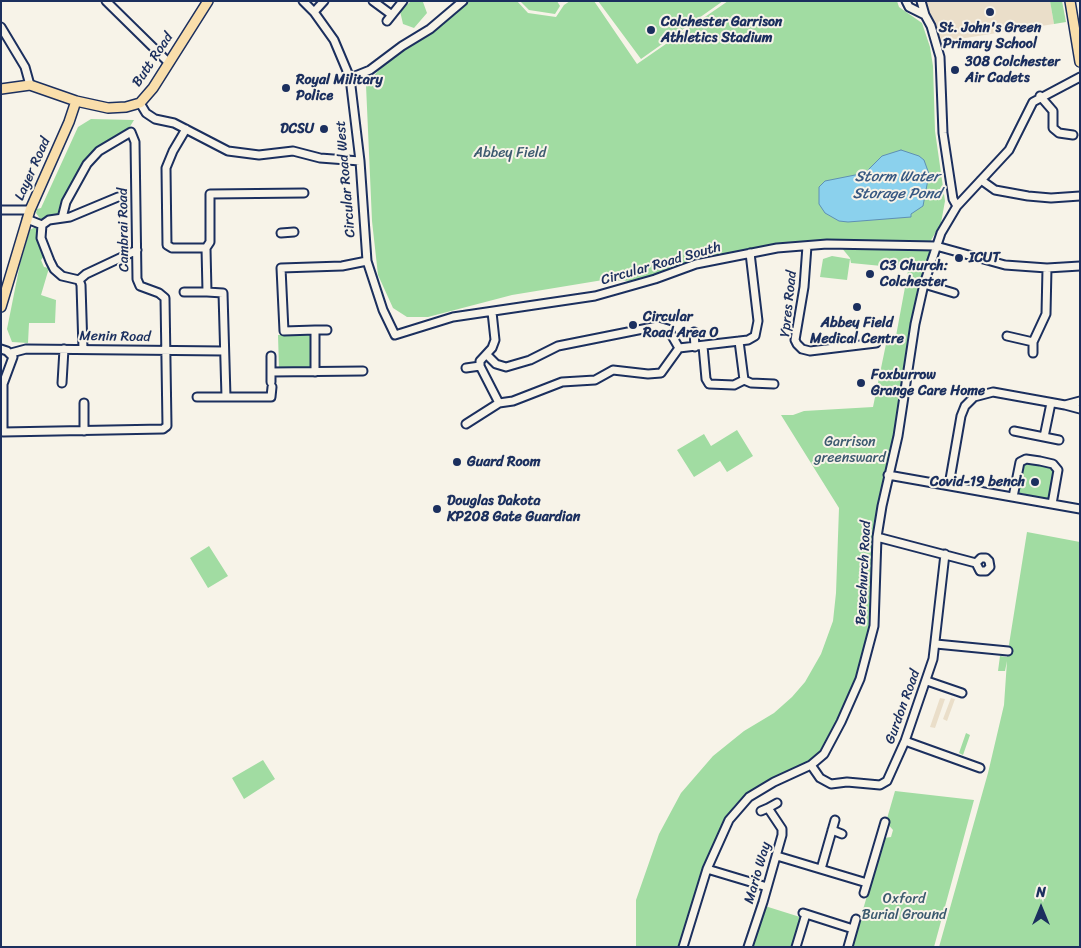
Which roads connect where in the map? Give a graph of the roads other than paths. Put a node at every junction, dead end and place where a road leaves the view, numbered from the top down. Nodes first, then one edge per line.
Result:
1 (106, 1) edge
2 (208, 1) edge
3 (303, 1) edge
4 (324, 1) edge
5 (373, 1) edge
6 (403, 1) edge
7 (463, 1) edge
8 (906, 1) edge
9 (921, 1) edge
10 (1070, 1) edge
11 (314, 12) junction
12 (925, 15) junction
13 (1, 27) edge
14 (1078, 30) edge
15 (1080, 62) edge
16 (169, 63) junction
17 (1080, 77) edge
18 (350, 78) junction
19 (30, 85) junction
20 (1, 88) edge
21 (1040, 96) junction
22 (76, 101) junction
23 (140, 103) junction
24 (186, 129) junction
25 (1073, 135) dead end
26 (360, 161) junction
27 (981, 180) junction
28 (304, 193) dead end
29 (1080, 196) edge
30 (118, 197) dead end
31 (957, 206) junction
32 (1, 210) edge
33 (29, 214) junction
34 (62, 218) junction
35 (42, 225) junction
36 (294, 232) dead end
37 (281, 233) dead end
38 (807, 246) junction
39 (936, 246) junction
40 (206, 248) junction
41 (137, 250) junction
42 (750, 253) junction
43 (367, 261) junction
44 (1080, 266) edge
45 (1047, 268) junction
46 (78, 280) junction
47 (924, 284) junction
48 (4, 286) edge
49 (184, 292) dead end
50 (207, 292) junction
51 (954, 293) dead end
52 (1, 307) edge
53 (492, 312) junction
54 (315, 330) junction
55 (327, 330) dead end
56 (694, 332) dead end
57 (395, 335) joint
58 (1007, 336) dead end
59 (740, 341) junction
60 (1032, 342) junction
61 (876, 343) dead end
62 (699, 346) junction
63 (679, 348) junction
64 (1, 349) edge
65 (64, 349) junction
66 (83, 349) junction
67 (166, 351) junction
68 (224, 351) junction
69 (14, 353) junction
70 (1033, 353) dead end
71 (487, 355) junction
72 (270, 356) dead end
73 (480, 366) junction
74 (466, 368) dead end
75 (363, 371) dead end
76 (271, 372) junction
77 (315, 372) junction
78 (744, 380) junction
79 (769, 382) dead end
80 (62, 383) dead end
81 (197, 397) dead end
82 (226, 397) junction
83 (1080, 400) edge
84 (84, 403) dead end
85 (499, 403) junction
86 (1051, 403) junction
87 (1065, 405) junction
88 (1080, 409) edge
89 (466, 424) dead end
90 (84, 431) junction
91 (1014, 431) dead end
92 (1044, 437) junction
93 (1059, 440) dead end
94 (888, 475) junction
95 (949, 485) junction
96 (1013, 497) junction
97 (1052, 504) junction
98 (1080, 509) edge
99 (877, 537) junction
100 (945, 554) junction
101 (976, 563) dead end
102 (936, 644) junction
103 (1008, 651) dead end
104 (927, 681) junction
105 (962, 693) dead end
106 (905, 741) junction
107 (811, 766) junction
108 (980, 768) dead end
109 (777, 802) dead end
110 (834, 820) dead end
111 (885, 822) dead end
112 (832, 830) junction
113 (842, 834) dead end
114 (776, 856) junction
115 (821, 869) junction
116 (707, 870) junction
117 (867, 883) junction
118 (767, 887) junction
119 (864, 893) dead end
120 (856, 919) dead end
121 (853, 929) junction
122 (683, 947) edge
123 (748, 947) edge
124 (796, 947) edge
125 (848, 947) edge

1 - 16 street
2 - 16 main road, Butt Road
3 - 11 street, Circular Road West
4 - 11 street
5 - 6 street
7 - 18 street
8 - 12 street
9 - 12 street
10 - 14 main road
11 - 18 street, Circular Road West
12 - 31 street
13 - 19 street
14 - 15 main road
16 - 23 main road, Butt Road
17 - 21 street, Berechurch Road
18 - 26 street, Circular Road West
19 - 20 main road
19 - 22 main road, Butt Road
21 - 25 street
21 - 27 street, Berechurch Road
22 - 23 main road, Butt Road
22 - 33 main road, Layer Road
23 - 24 street
24 - 26 street
24 - 40 street
26 - 43 street, Circular Road West
27 - 29 street
27 - 31 street, Berechurch Road
28 - 40 street
30 - 34 street
31 - 39 street, Berechurch Road
32 - 33 street
33 - 35 street
33 - 48 main road, Layer Road
34 - 35 street
34 - 41 street, Cambrai Road
35 - 46 street
36 - 37 street
38 - 39 street, Circular Road South
38 - 42 street, Circular Road South
38 - 61 street, Ypres Road
39 - 45 street, Circular Road South
39 - 47 street, Berechurch Road
40 - 50 street
41 - 46 street
41 - 67 street, Cambrai Road
42 - 53 street, Circular Road South
42 - 59 street
43 - 54 street
43 - 57 street, Circular Road West
44 - 45 street, Circular Road South
45 - 60 street
46 - 66 street
47 - 51 street
47 - 94 street, Berechurch Road
48 - 52 main road, Layer Road
49 - 50 street
50 - 68 street
53 - 57 street, Circular Road South
53 - 71 street
54 - 55 street
54 - 77 street
56 - 62 street
58 - 60 street
59 - 62 street
59 - 78 street
60 - 70 street
62 - 63 street
62 - 78 street
63 - 71 street
63 - 85 street
64 - 69 street
65 - 66 street, Menin Road
65 - 69 street, Menin Road
65 - 80 street, Menin Road
66 - 67 street, Menin Road
67 - 68 street, Menin Road
67 - 90 street, Cambrai Road
68 - 82 street
69 - 90 street
71 - 73 street
72 - 76 street
73 - 74 street
73 - 85 street
75 - 77 street
76 - 77 street
76 - 82 street
78 - 79 street
81 - 82 street
83 - 87 street
84 - 90 street
85 - 89 street
86 - 87 street
86 - 92 street
86 - 95 street
87 - 88 street
91 - 92 street
92 - 93 street
94 - 95 street
94 - 99 street, Berechurch Road
95 - 96 street
96 - 97 street
96 - 97 street
97 - 98 street
99 - 100 street
99 - 107 street, Berechurch Road
100 - 101 street
100 - 102 street, Gurdon Road
102 - 103 street
102 - 104 street, Gurdon Road
104 - 105 street
104 - 106 street, Gurdon Road
106 - 107 street, Gurdon Road
106 - 108 street
107 - 116 street, Berechurch Road
109 - 114 street, Mario Way
110 - 112 street
111 - 117 street
112 - 113 street
112 - 115 street
114 - 115 street
114 - 118 street, Mario Way
115 - 117 street
116 - 118 street
116 - 122 street, Berechurch Road
117 - 119 street
118 - 123 street, Mario Way
120 - 121 street
121 - 124 street
121 - 125 street

